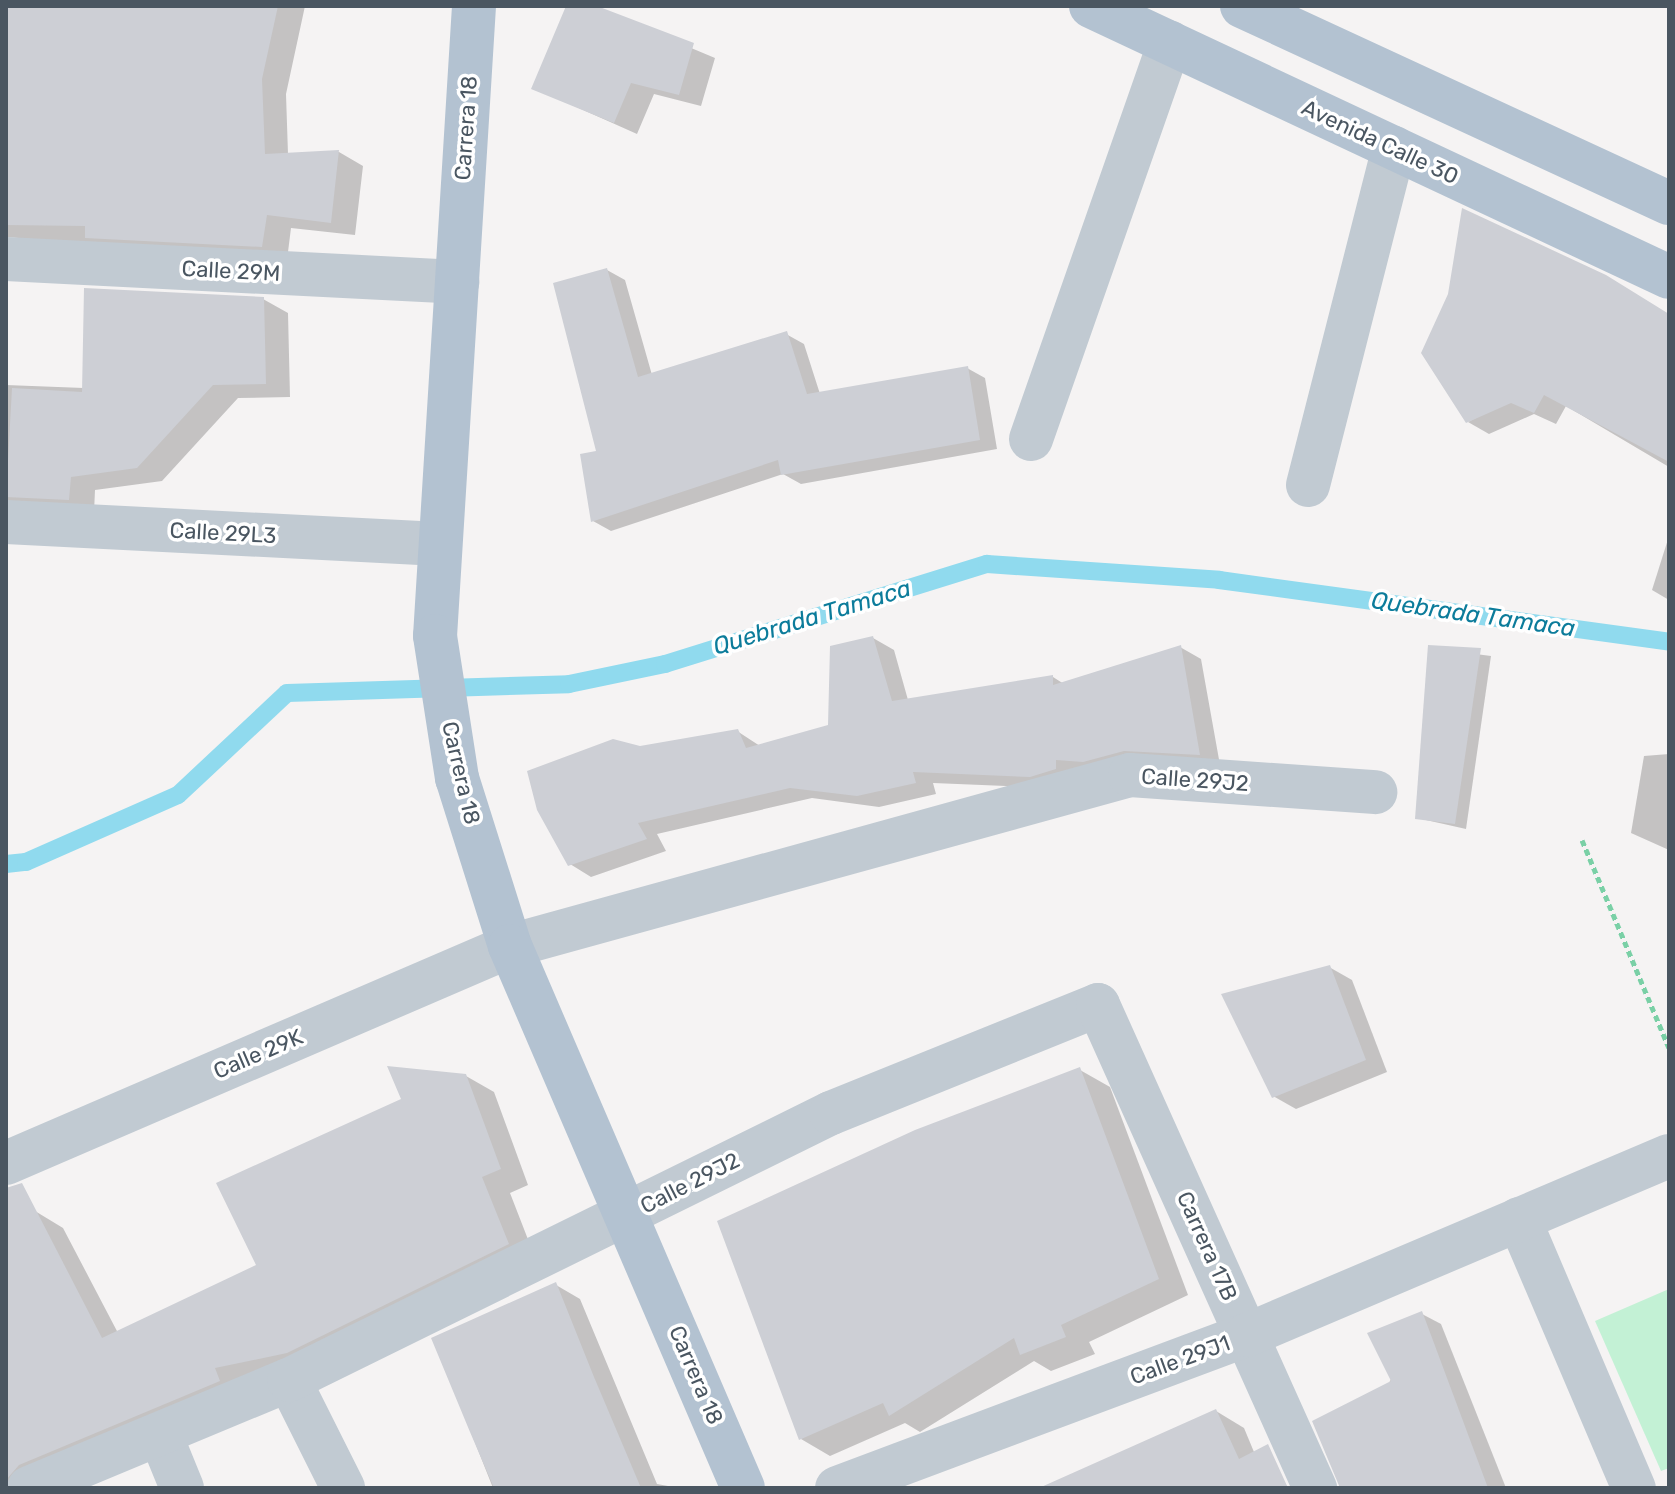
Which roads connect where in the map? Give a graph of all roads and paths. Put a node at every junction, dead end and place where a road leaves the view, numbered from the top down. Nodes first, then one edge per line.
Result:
1 (474, 6) edge
2 (1091, 6) edge
3 (1242, 6) edge
4 (1170, 43) junction
5 (1394, 148) junction
6 (1669, 203) edge
7 (6, 259) edge
8 (1669, 277) edge
9 (457, 282) junction
10 (1031, 439) dead end
11 (1308, 485) dead end
12 (6, 522) edge
13 (439, 544) junction
14 (1375, 792) dead end
15 (1582, 840) dead end
16 (510, 946) junction
17 (1098, 1005) joint
18 (1669, 1048) edge
19 (1669, 1156) edge
20 (6, 1163) edge
21 (629, 1214) junction
22 (1519, 1219) junction
23 (1247, 1335) junction
24 (289, 1380) junction
25 (160, 1434) junction
26 (29, 1488) edge
27 (182, 1488) edge
28 (343, 1488) edge
29 (743, 1488) edge
30 (837, 1488) edge
31 (1315, 1488) edge
32 (1634, 1488) edge

1 - 9 main road, Carrera 18
2 - 4 main road, Avenida Calle 30
3 - 6 main road
4 - 5 main road, Avenida Calle 30
4 - 10 street
5 - 8 main road, Avenida Calle 30
5 - 11 street
7 - 9 street, Calle 29M
9 - 13 main road, Carrera 18
12 - 13 street, Calle 29L3
13 - 16 main road, Carrera 18
14 - 16 street, Calle 29J2
15 - 18 path
16 - 20 street, Calle 29K
16 - 21 main road, Carrera 18
17 - 21 street, Calle 29J2
17 - 23 street, Carrera 17B
19 - 22 street, Calle 29J1
21 - 24 street, Calle 29J2
21 - 29 main road, Carrera 18
22 - 23 street, Calle 29J1
22 - 32 street
23 - 30 street, Calle 29J1
23 - 31 street, Carrera 17B
24 - 25 street, Calle 29J2
24 - 28 street
25 - 26 street, Calle 29J2
25 - 27 street

